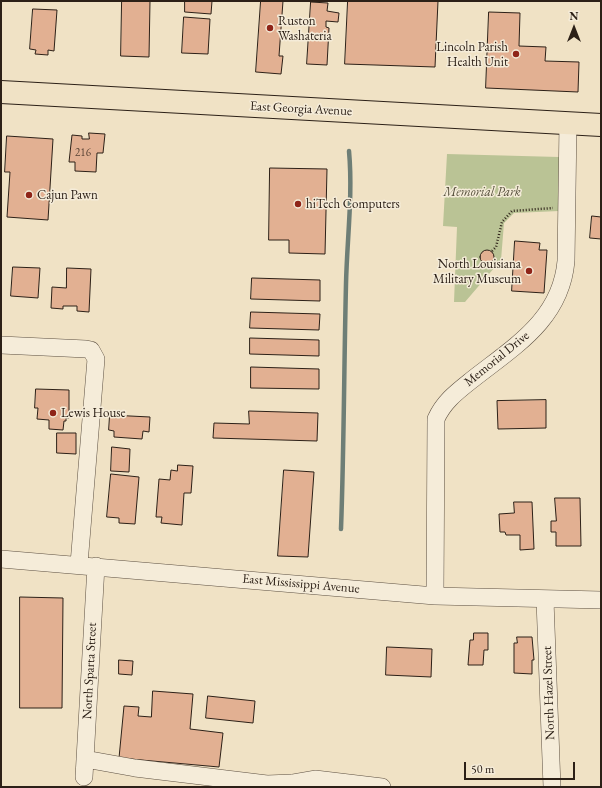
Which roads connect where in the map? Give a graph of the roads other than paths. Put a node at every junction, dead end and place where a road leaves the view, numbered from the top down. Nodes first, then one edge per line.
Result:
1 (1, 92) edge
2 (568, 123) junction
3 (601, 125) edge
4 (1, 345) edge
5 (1, 559) edge
6 (78, 564) junction
7 (96, 566) junction
8 (435, 596) junction
9 (545, 600) junction
10 (601, 600) edge
11 (85, 759) junction
12 (84, 777) dead end
13 (382, 787) edge
14 (552, 787) edge

1 - 2 main road, East Georgia Avenue
2 - 3 main road, East Georgia Avenue
2 - 8 street, Memorial Drive
4 - 6 street
5 - 6 street, East Mississippi Avenue
6 - 7 street, East Mississippi Avenue
7 - 8 street, East Mississippi Avenue
7 - 11 street, North Sparta Street
8 - 9 street, East Mississippi Avenue
9 - 10 street, East Mississippi Avenue
9 - 14 street, North Hazel Street
11 - 12 street, North Sparta Street
11 - 13 street

